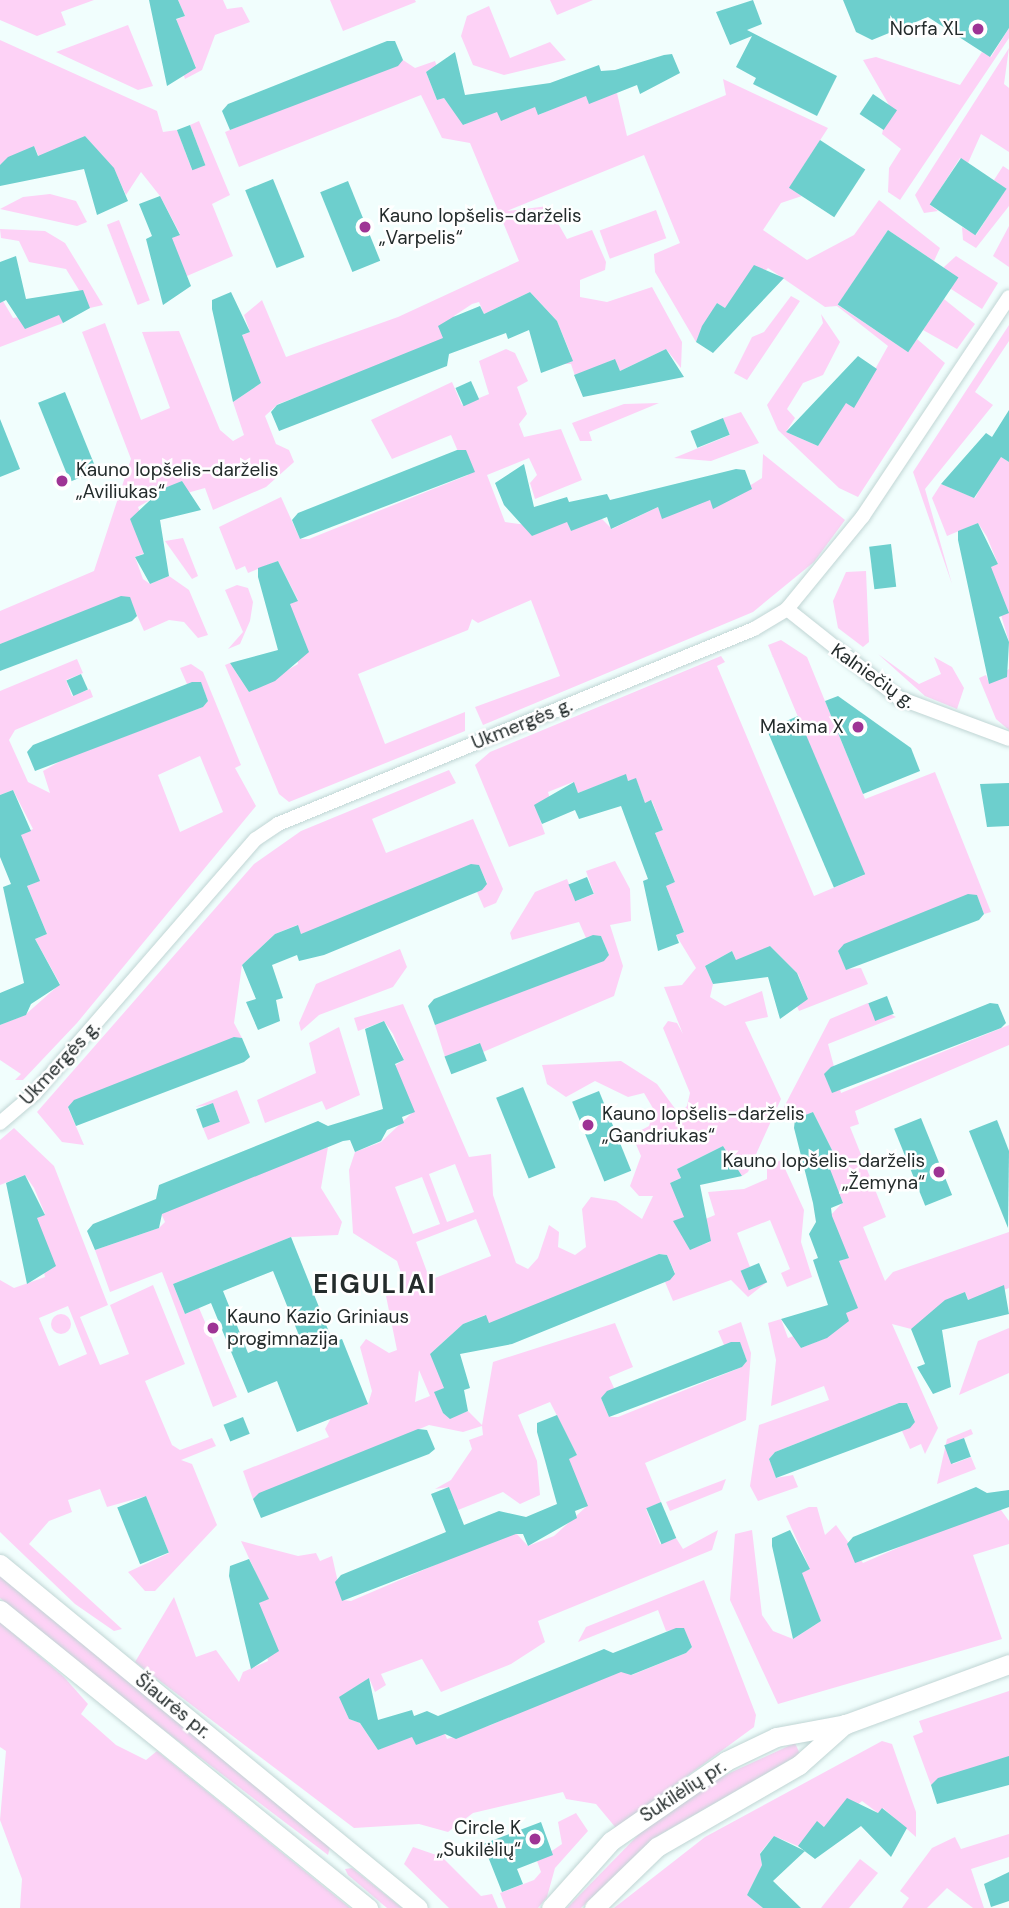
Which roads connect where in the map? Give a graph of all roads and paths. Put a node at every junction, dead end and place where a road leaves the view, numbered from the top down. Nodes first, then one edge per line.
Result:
1 (1009, 297) edge
2 (786, 609) junction
3 (1009, 739) edge
4 (0, 1123) edge
5 (0, 1564) edge
6 (0, 1610) edge
7 (1009, 1664) edge
8 (846, 1724) junction
9 (346, 1848) junction
10 (326, 1873) junction
11 (368, 1908) edge
12 (418, 1908) edge
13 (551, 1908) edge
14 (594, 1908) edge

1 - 2 street, Ukmergės g.
2 - 3 street, Kalniečių g.
2 - 4 street, Ukmergės g.
5 - 9 main road, Šiaurės pr.
6 - 10 main road, Šiaurės pr.
7 - 8 main road, Sukilėlių pr.
8 - 13 main road, Sukilėlių pr.
8 - 14 main road, Sukilėlių pr.
9 - 10 main road
9 - 12 main road, Šiaurės pr.
10 - 11 main road, Šiaurės pr.

